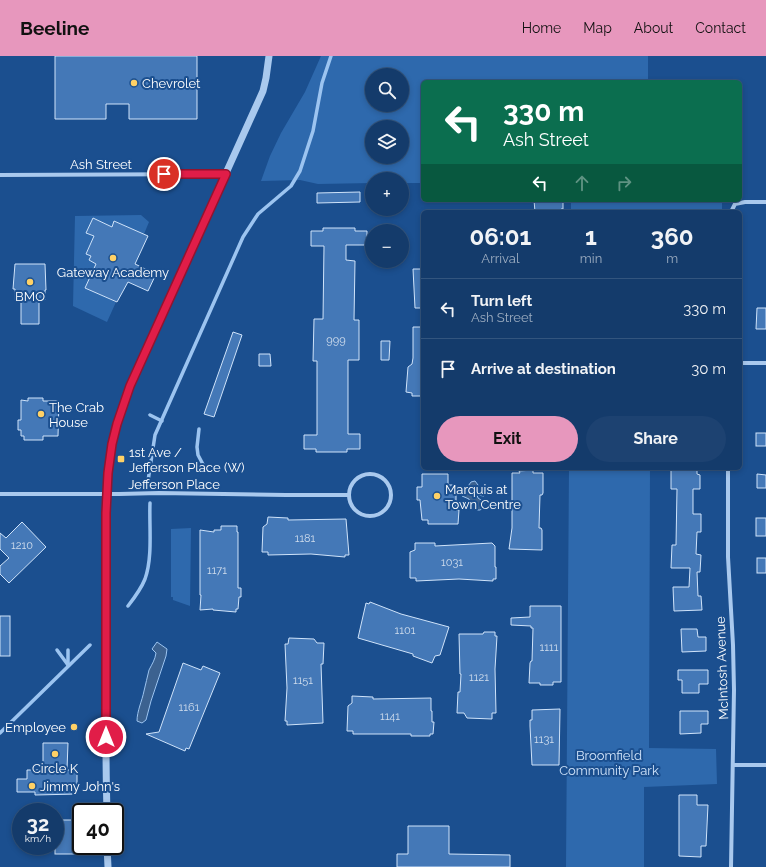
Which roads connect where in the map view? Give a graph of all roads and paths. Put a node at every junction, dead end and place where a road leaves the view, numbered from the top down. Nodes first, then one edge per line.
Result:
1 (269, 56) edge
2 (226, 174) junction
3 (0, 175) edge
4 (766, 202) edge
5 (732, 210) edge
6 (742, 363) edge
7 (766, 363) edge
8 (728, 470) edge
9 (0, 494) edge
10 (107, 494) junction
11 (348, 495) junction
12 (733, 765) junction
13 (766, 765) edge
14 (107, 803) edge
15 (108, 855) edge
16 (108, 867) edge
17 (731, 867) edge

1 - 2 street
2 - 3 street, Ash Street
2 - 10 street
4 - 5 street
6 - 7 street
8 - 12 street, McIntosh Avenue
9 - 10 street, Jefferson Place
10 - 11 street, Jefferson Place
10 - 14 street
11 - 11 street
12 - 13 street
12 - 17 street, McIntosh Avenue
15 - 16 street

